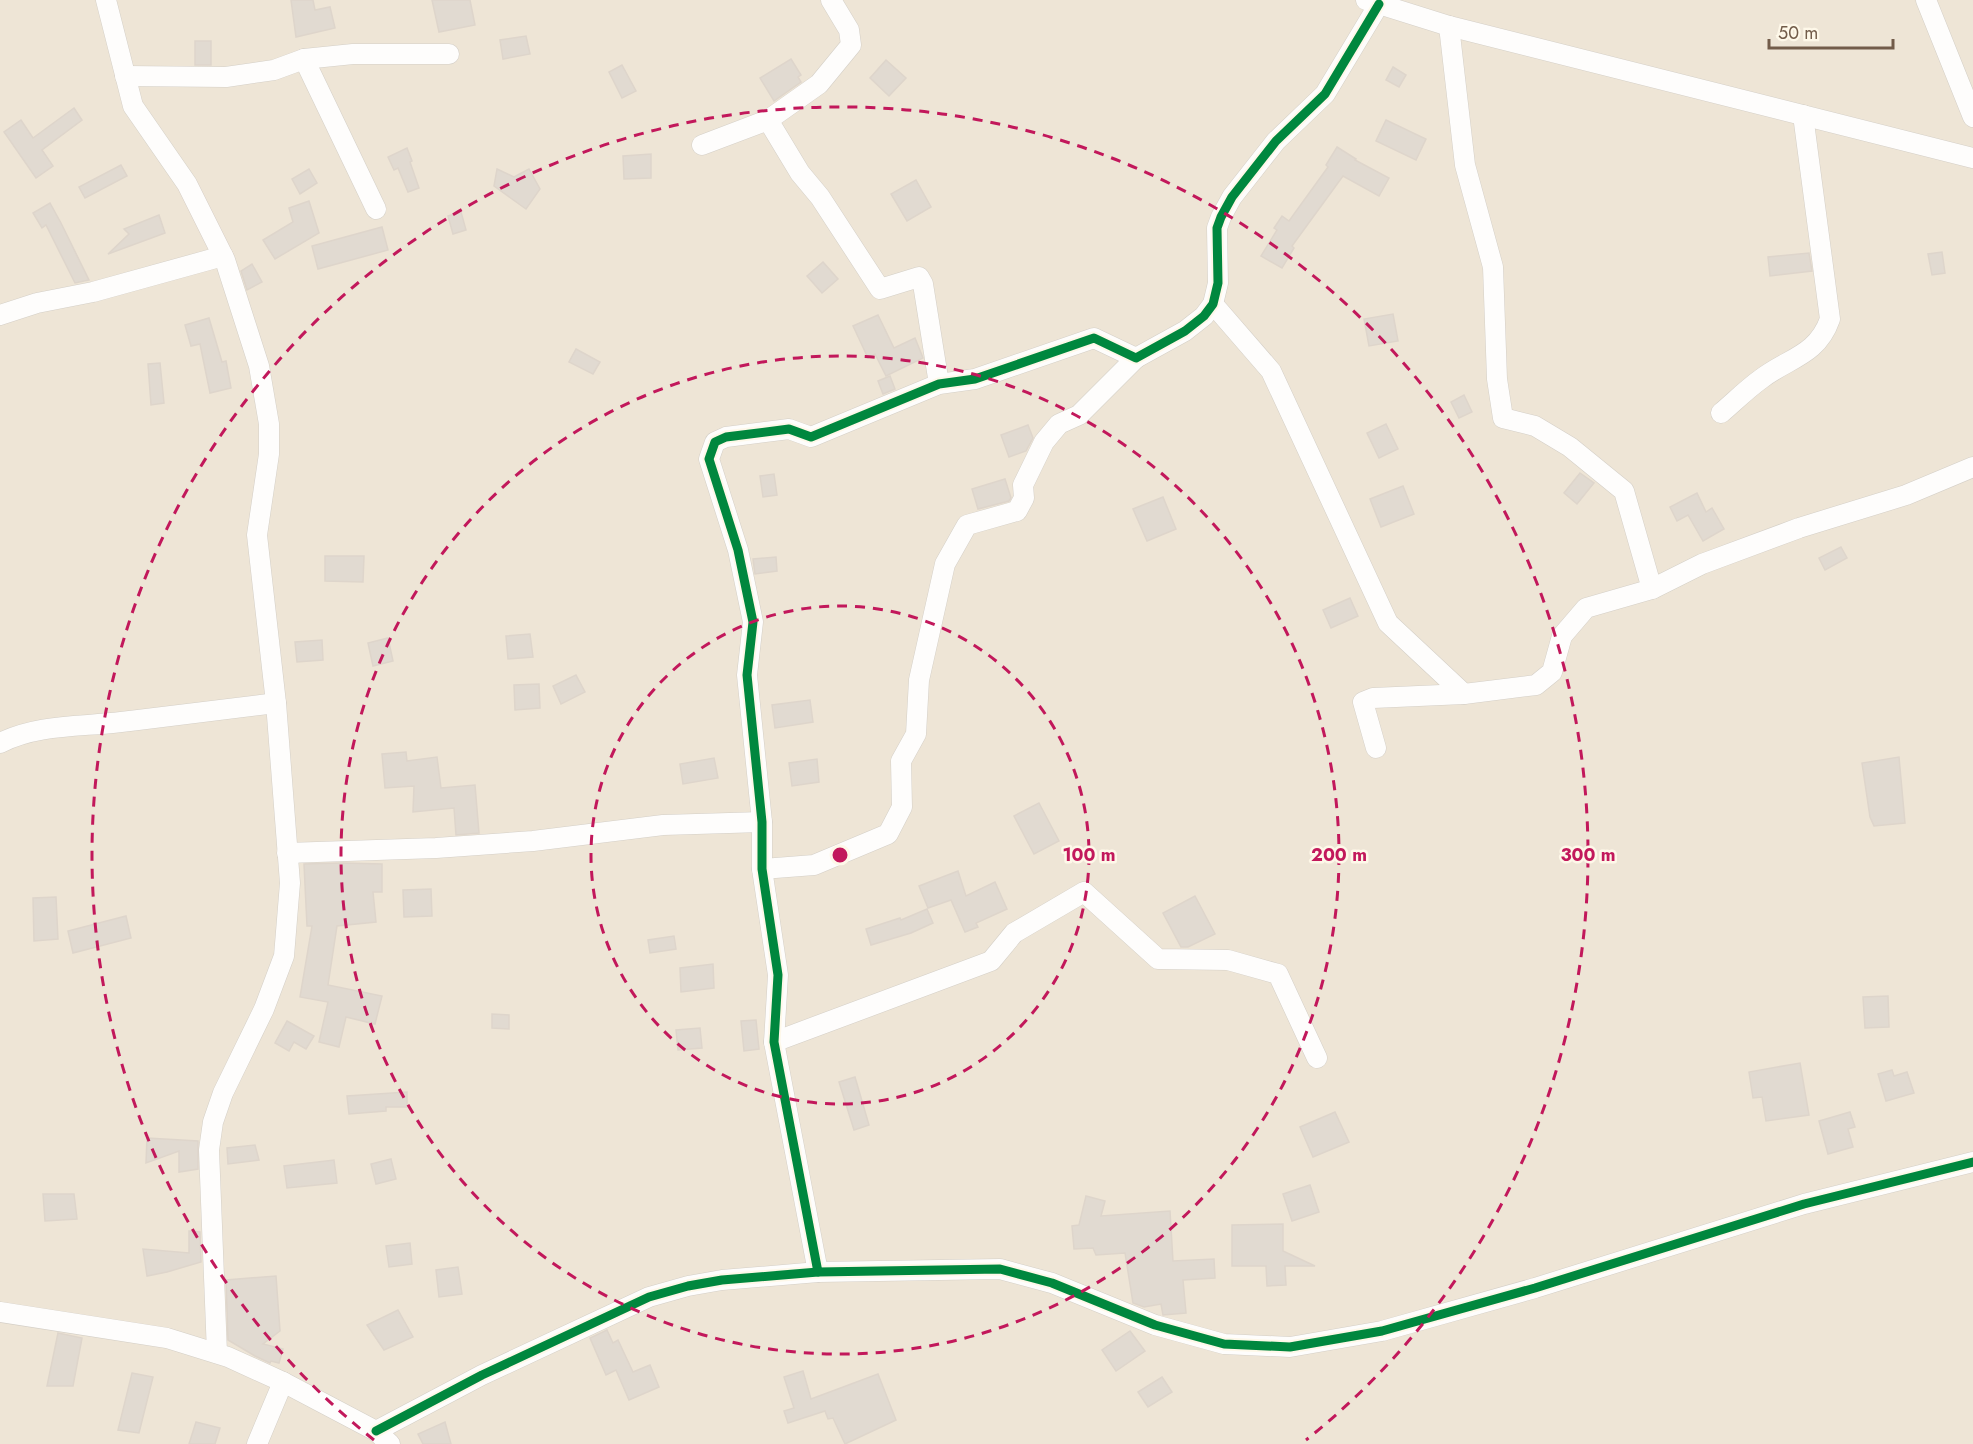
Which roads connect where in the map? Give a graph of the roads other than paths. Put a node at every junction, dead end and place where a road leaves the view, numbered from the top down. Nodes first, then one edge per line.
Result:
1 (106, 0) edge
2 (831, 0) edge
3 (1926, 0) edge
4 (1372, 2) edge
5 (1449, 26) junction
6 (448, 54) dead end
7 (304, 59) junction
8 (125, 76) junction
9 (1803, 115) junction
10 (1973, 117) edge
11 (768, 120) junction
12 (702, 145) dead end
13 (1973, 158) edge
14 (376, 209) dead end
15 (223, 256) junction
16 (1213, 304) junction
17 (0, 315) edge
18 (1136, 358) junction
19 (939, 384) junction
20 (1721, 413) dead end
21 (1973, 467) edge
22 (1652, 589) junction
23 (1464, 694) junction
24 (276, 703) junction
25 (0, 743) edge
26 (1376, 748) dead end
27 (762, 822) junction
28 (287, 853) junction
29 (762, 869) junction
30 (774, 1042) junction
31 (1317, 1058) dead end
32 (1973, 1162) edge
33 (818, 1272) junction
34 (0, 1312) edge
35 (217, 1353) junction
36 (283, 1382) junction
37 (383, 1438) edge
38 (257, 1444) edge

1 - 8 street
2 - 11 street
3 - 10 street
4 - 5 street
4 - 16 street
5 - 9 street
5 - 22 street
6 - 7 street
7 - 8 street
7 - 14 street
8 - 15 street
9 - 13 street
9 - 20 street
11 - 12 street
11 - 19 street
15 - 17 street
15 - 24 street
16 - 18 street
16 - 23 street
18 - 19 street
18 - 29 street
19 - 27 street
21 - 22 street
22 - 23 street
23 - 26 street
24 - 25 street
24 - 28 street
27 - 28 street
27 - 29 street
28 - 35 street
29 - 30 street
30 - 31 street
30 - 33 street
32 - 33 street
33 - 37 street
34 - 35 street
35 - 36 street
36 - 37 street
36 - 38 street

